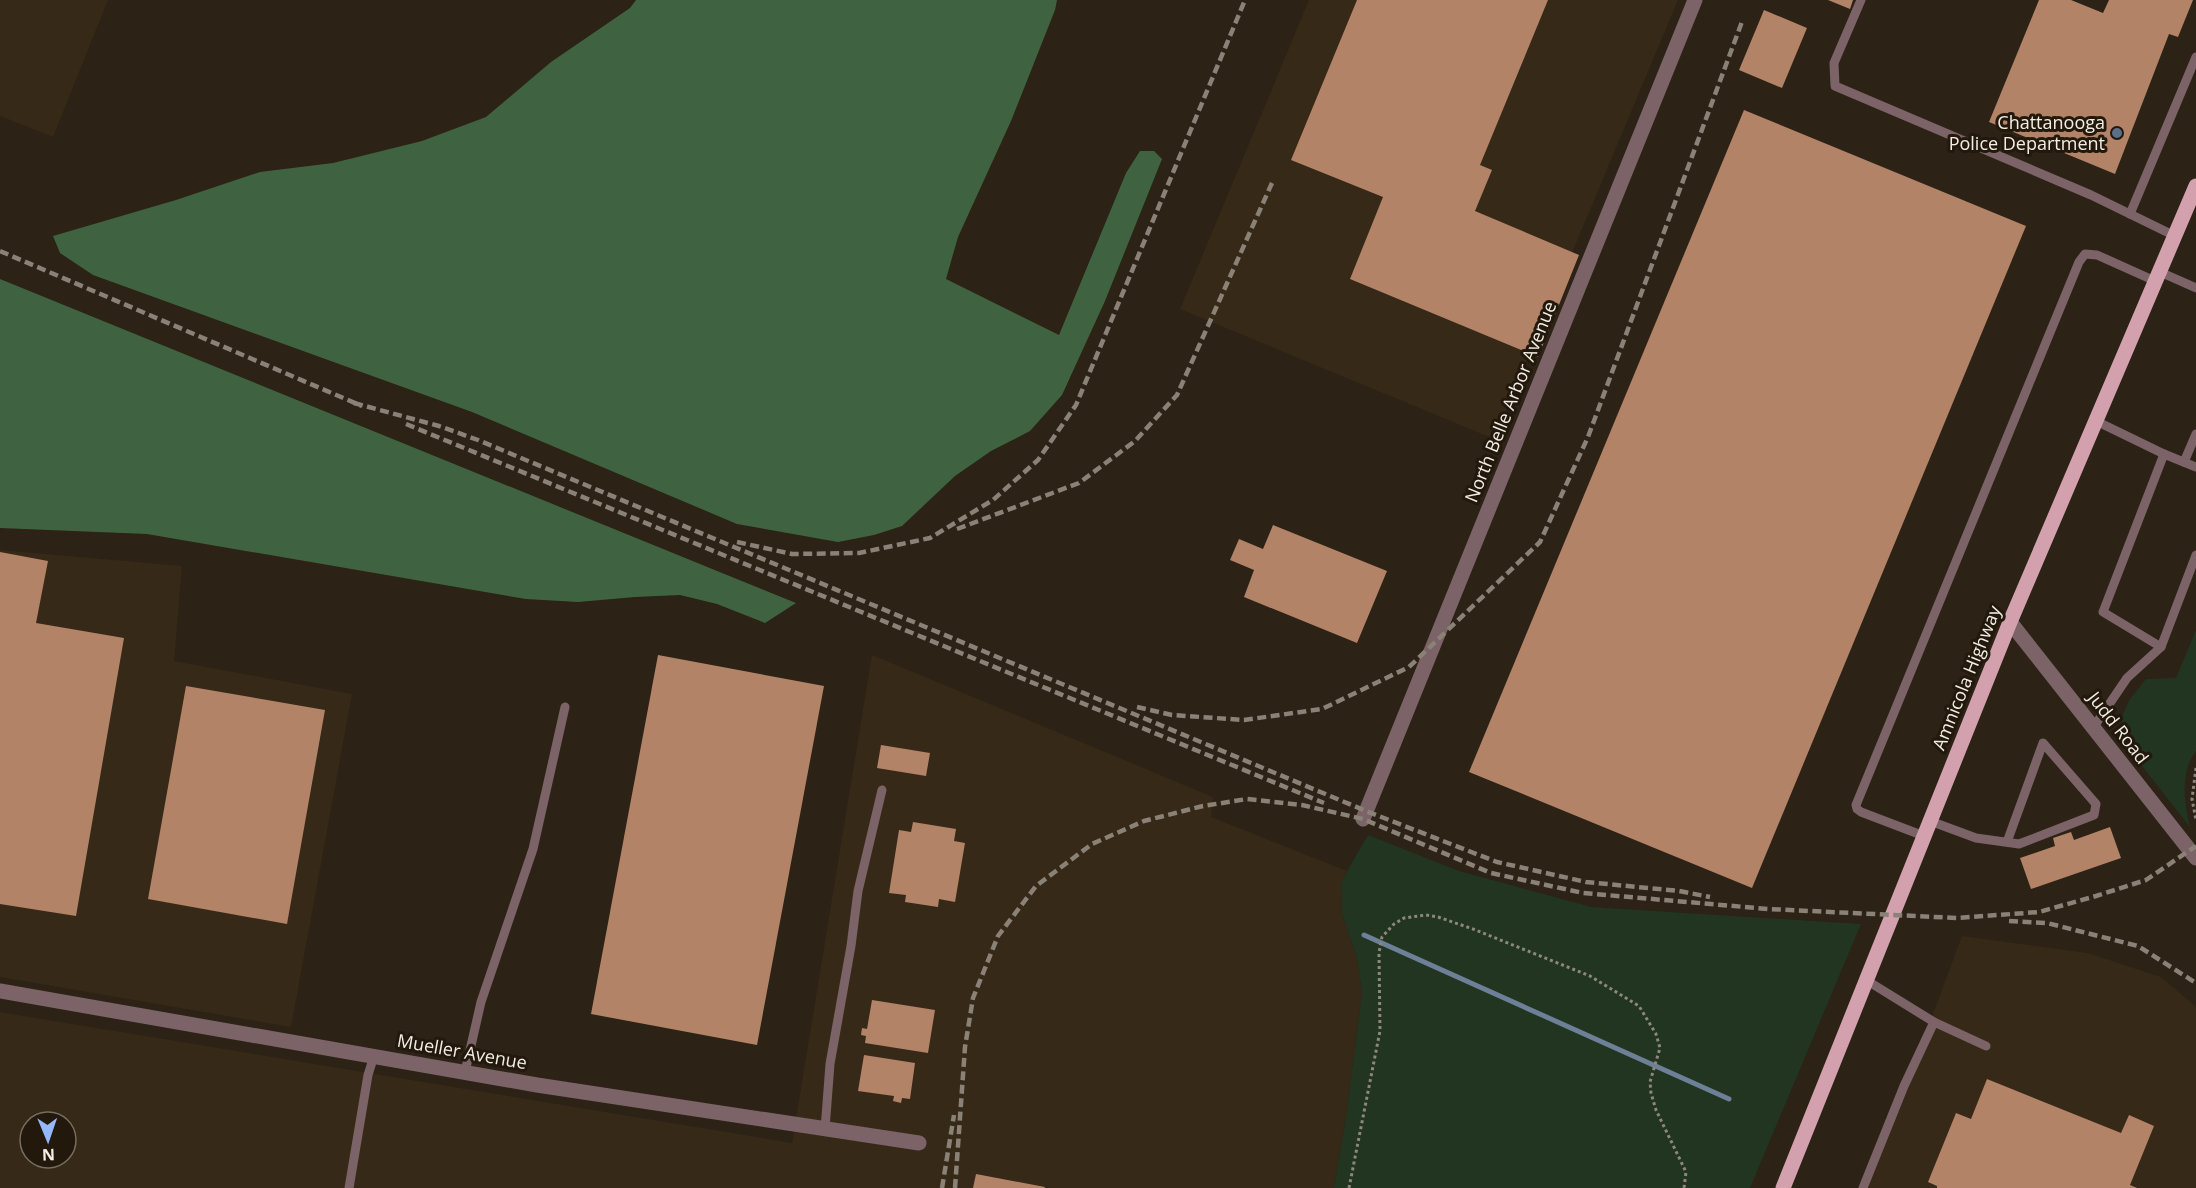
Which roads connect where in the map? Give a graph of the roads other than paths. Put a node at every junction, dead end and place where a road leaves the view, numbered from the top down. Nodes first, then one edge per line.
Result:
1 (1695, 0) edge
2 (1861, 0) edge
3 (2196, 57) edge
4 (2196, 186) edge
5 (2130, 214) junction
6 (2175, 236) junction
7 (2158, 277) junction
8 (2196, 288) edge
9 (2096, 421) junction
10 (2196, 434) edge
11 (2164, 454) junction
12 (2184, 462) junction
13 (2196, 466) edge
14 (2196, 555) edge
15 (2010, 622) junction
16 (2161, 647) junction
17 (565, 707) dead end
18 (2093, 728) junction
19 (882, 790) dead end
20 (1363, 819) dead end
21 (1930, 821) junction
22 (1924, 836) junction
23 (2007, 842) junction
24 (2196, 858) edge
25 (1866, 980) junction
26 (0, 991) edge
27 (1934, 1022) junction
28 (1986, 1046) dead end
29 (374, 1056) junction
30 (465, 1072) junction
31 (825, 1129) junction
32 (920, 1143) dead end
33 (349, 1188) edge
34 (1783, 1188) edge
35 (1863, 1188) edge

1 - 20 street, North Belle Arbor Avenue
2 - 5 lane
3 - 5 lane
4 - 6 main road, Amnicola Highway
5 - 6 lane
6 - 7 main road, Amnicola Highway
7 - 8 lane
7 - 9 main road, Amnicola Highway
7 - 22 lane
9 - 11 lane
9 - 15 main road, Amnicola Highway
10 - 12 lane
11 - 12 lane
11 - 16 lane
12 - 13 lane
14 - 16 lane
15 - 18 street, Judd Road
15 - 21 main road, Amnicola Highway
16 - 18 lane
17 - 30 lane
18 - 24 street, Judd Road
19 - 31 lane
21 - 22 main road, Amnicola Highway
21 - 23 lane
22 - 25 main road, Amnicola Highway
23 - 23 lane
25 - 27 lane
25 - 34 main road, Amnicola Highway
26 - 29 street, Mueller Avenue
27 - 28 lane
27 - 35 lane
29 - 30 street, Mueller Avenue
29 - 33 lane
30 - 31 street, Mueller Avenue
31 - 32 street, Mueller Avenue

